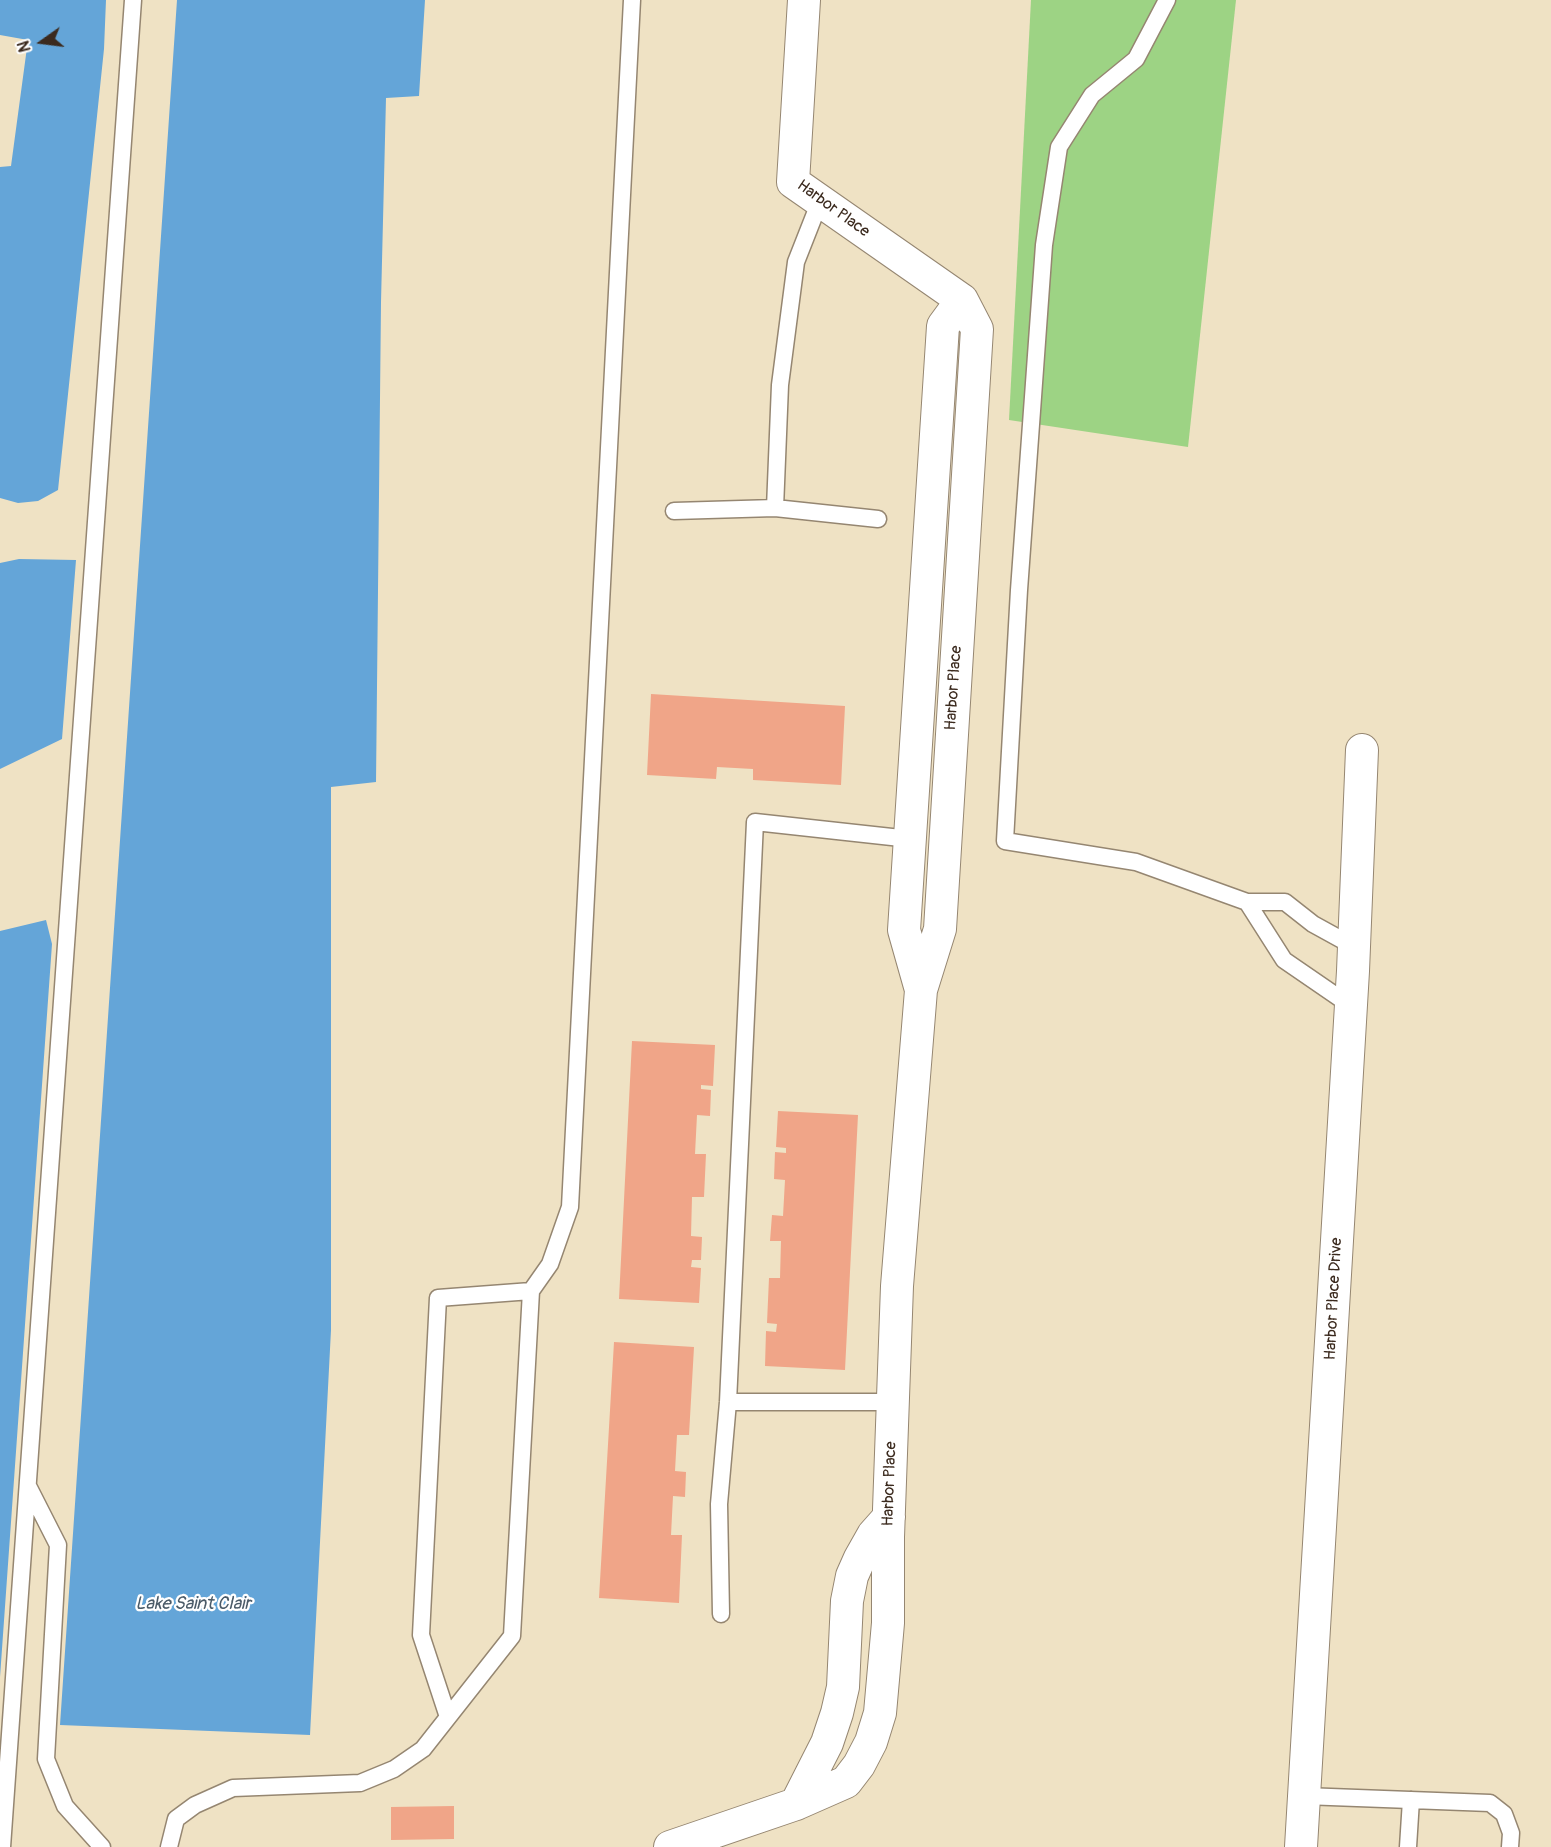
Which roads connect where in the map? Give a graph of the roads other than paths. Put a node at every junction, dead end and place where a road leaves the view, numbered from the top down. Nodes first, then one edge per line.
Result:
1 (133, 0) edge
2 (632, 0) edge
3 (804, 0) edge
4 (1167, 0) edge
5 (820, 201) junction
6 (962, 300) junction
7 (935, 441) junction
8 (970, 443) junction
9 (775, 508) junction
10 (674, 510) dead end
11 (878, 519) dead end
12 (915, 749) junction
13 (1362, 750) dead end
14 (950, 753) junction
15 (910, 839) junction
16 (1247, 902) junction
17 (1353, 946) junction
18 (921, 990) junction
19 (1351, 1006) junction
20 (531, 1291) junction
21 (728, 1402) junction
22 (893, 1402) junction
23 (27, 1486) junction
24 (889, 1517) junction
25 (721, 1614) dead end
26 (846, 1622) junction
27 (888, 1623) junction
28 (448, 1717) junction
29 (871, 1742) junction
30 (1304, 1796) junction
31 (1411, 1800) junction
32 (796, 1804) junction
33 (2, 1847) edge
34 (102, 1847) edge
35 (169, 1847) edge
36 (670, 1847) edge
37 (1301, 1847) edge
38 (1408, 1847) edge
39 (1510, 1847) edge

1 - 23 lane
2 - 20 lane
3 - 5 street, Harbor Place
4 - 16 lane
5 - 6 street, Harbor Place
5 - 9 lane
6 - 7 street, Harbor Place
6 - 8 street, Harbor Place
7 - 8 street
7 - 12 street, Harbor Place
8 - 14 street, Harbor Place
9 - 10 lane
9 - 11 lane
12 - 14 street, Harbor Place
12 - 15 street, Harbor Place
13 - 17 street, Harbor Place Drive
14 - 18 street, Harbor Place
15 - 18 street, Harbor Place
15 - 21 lane
16 - 17 lane
16 - 19 lane
17 - 19 street, Harbor Place Drive
18 - 22 street, Harbor Place
19 - 30 street, Harbor Place Drive
20 - 28 lane
20 - 28 lane
21 - 22 lane
21 - 25 lane
22 - 24 street, Harbor Place
23 - 33 lane
23 - 34 lane
24 - 26 street
24 - 27 street, Harbor Place
24 - 29 street
26 - 27 street
26 - 32 street
27 - 29 street, Harbor Place
28 - 35 lane
29 - 32 street, Harbor Place
30 - 31 lane
30 - 37 street, Harbor Place Drive
31 - 38 lane
31 - 39 lane
32 - 36 street, Harbor Place

